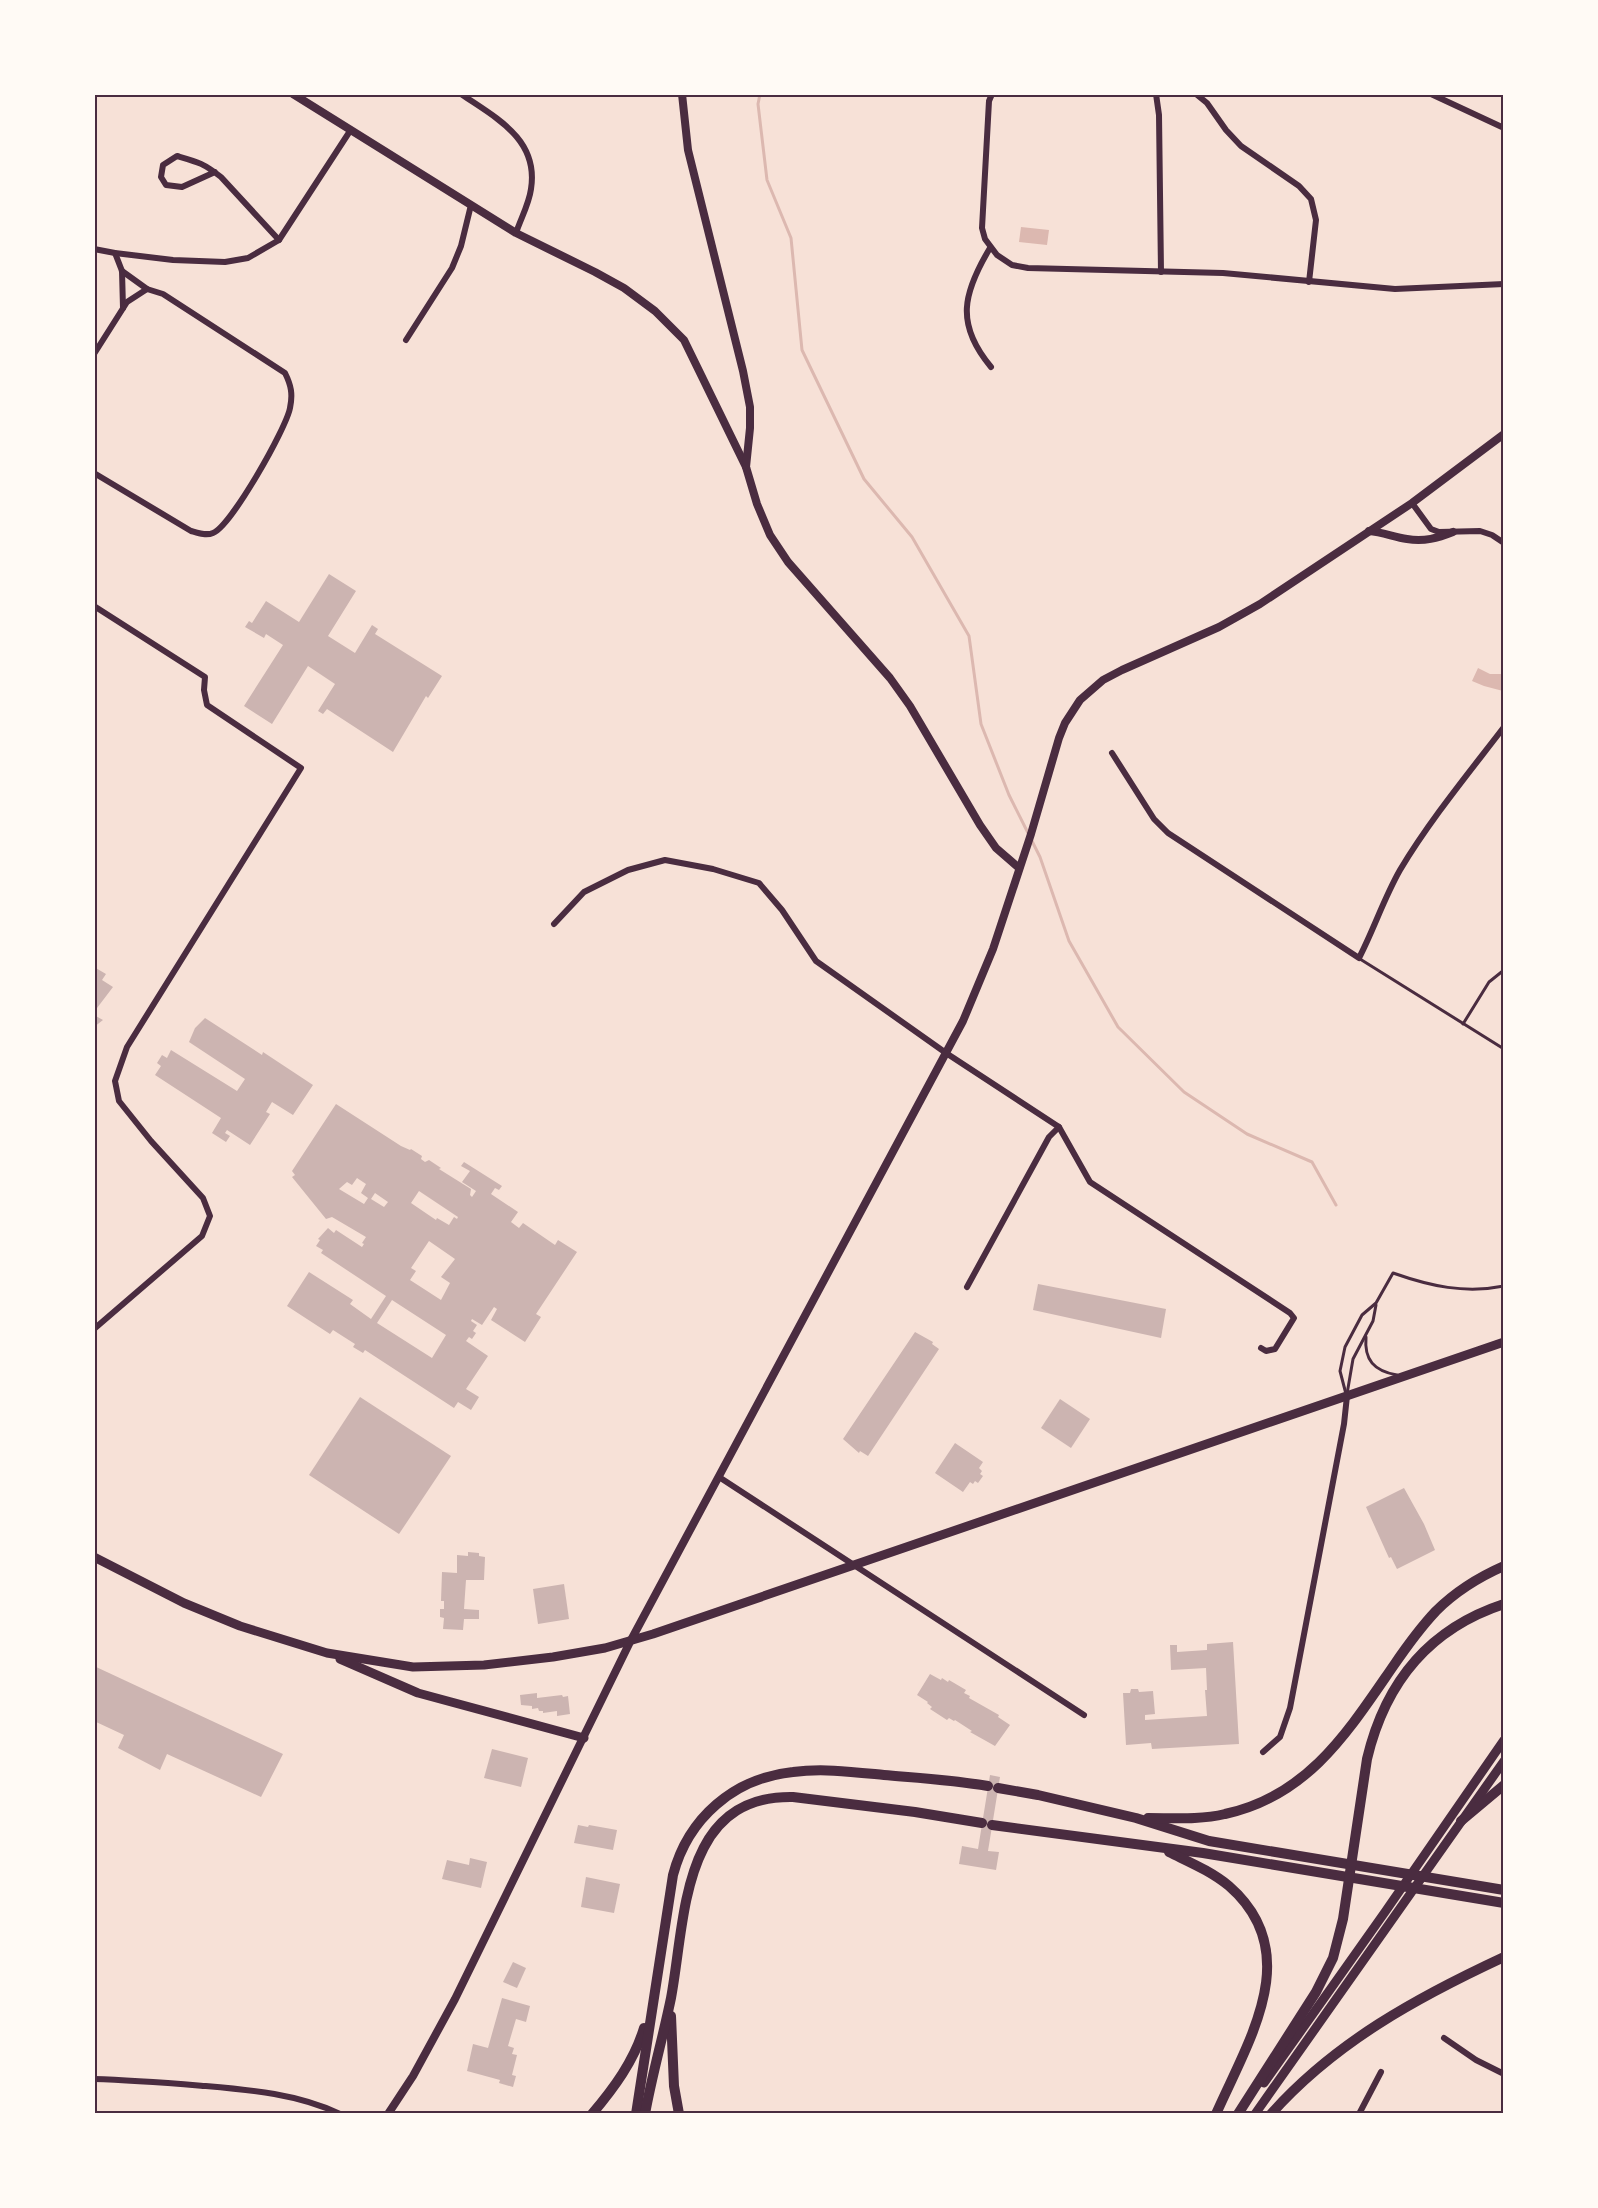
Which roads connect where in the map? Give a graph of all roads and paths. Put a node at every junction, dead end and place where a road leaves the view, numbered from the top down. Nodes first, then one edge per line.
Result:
1 (293, 94) edge
2 (461, 94) edge
3 (682, 94) edge
4 (992, 94) edge
5 (1156, 94) edge
6 (1196, 94) edge
7 (1431, 94) edge
8 (1503, 128) edge
9 (350, 131) junction
10 (215, 172) junction
11 (471, 205) junction
12 (516, 233) junction
13 (279, 240) junction
14 (990, 248) junction
15 (94, 249) edge
16 (115, 253) junction
17 (122, 271) junction
18 (1161, 272) junction
19 (1309, 282) junction
20 (1503, 284) edge
21 (147, 289) junction
22 (123, 309) junction
23 (406, 340) dead end
24 (94, 354) edge
25 (991, 367) dead end
26 (1503, 434) edge
27 (746, 467) junction
28 (94, 473) edge
29 (1412, 502) junction
30 (1369, 531) junction
31 (1454, 532) junction
32 (1503, 543) edge
33 (94, 606) edge
34 (1503, 728) edge
35 (1112, 753) dead end
36 (1019, 868) junction
37 (554, 924) dead end
38 (1359, 958) junction
39 (1503, 970) edge
40 (1463, 1024) junction
41 (1503, 1049) edge
42 (946, 1053) junction
43 (1059, 1127) junction
44 (1503, 1286) edge
45 (967, 1287) dead end
46 (1376, 1303) junction
47 (94, 1329) edge
48 (1366, 1335) junction
49 (1503, 1342) edge
50 (1261, 1348) dead end
51 (1403, 1377) junction
52 (1347, 1396) junction
53 (719, 1477) junction
54 (94, 1557) edge
55 (853, 1565) junction
56 (1503, 1566) edge
57 (1503, 1604) edge
58 (630, 1642) junction
59 (327, 1653) junction
60 (1412, 1662) junction
61 (1084, 1715) dead end
62 (1357, 1718) junction
63 (584, 1738) junction
64 (1503, 1740) edge
65 (1263, 1752) dead end
66 (1503, 1761) edge
67 (1503, 1785) edge
68 (1136, 1818) junction
69 (1461, 1821) junction
70 (1161, 1848) junction
71 (1503, 1890) edge
72 (1503, 1903) edge
73 (1503, 1957) edge
74 (653, 1999) junction
75 (670, 2000) junction
76 (1444, 2038) dead end
77 (1381, 2072) dead end
78 (1503, 2074) edge
79 (94, 2079) edge
80 (340, 2114) edge
81 (388, 2114) edge
82 (592, 2114) edge
83 (636, 2114) edge
84 (645, 2114) edge
85 (679, 2114) edge
86 (1216, 2114) edge
87 (1240, 2114) edge
88 (1255, 2114) edge
89 (1271, 2114) edge
90 (1359, 2114) edge

1 - 9 street
2 - 12 street
3 - 27 street
4 - 14 street
5 - 18 street
6 - 19 street
7 - 8 street
9 - 11 street
9 - 13 street
10 - 10 street
10 - 13 street
11 - 12 street
11 - 23 street
12 - 27 street
13 - 16 street
14 - 18 street
14 - 25 street
15 - 16 street
16 - 17 street
17 - 21 street
17 - 22 street
18 - 19 street
19 - 20 street
21 - 22 street
21 - 28 street
22 - 24 street
26 - 29 main road
27 - 36 street
29 - 30 main road
29 - 31 street
30 - 31 main road
30 - 36 main road
31 - 32 street
33 - 47 street
34 - 38 street
35 - 38 street
36 - 42 main road
37 - 42 street
38 - 40 lane
39 - 40 lane
40 - 41 lane
42 - 43 street
42 - 53 main road
43 - 45 street
43 - 50 street
44 - 46 lane
46 - 48 lane
46 - 52 lane
48 - 51 lane
48 - 52 lane
49 - 51 main road
51 - 52 main road
52 - 55 main road
52 - 65 street
53 - 55 street
53 - 58 main road
54 - 59 main road
55 - 58 main road
55 - 61 street
56 - 62 highway
57 - 60 highway
58 - 59 main road
58 - 63 main road
59 - 63 main road
60 - 62 highway
60 - 87 highway
62 - 68 highway
63 - 81 main road
64 - 87 main road
66 - 69 main road
67 - 69 highway
68 - 71 highway
68 - 74 highway
69 - 88 main road
70 - 72 highway
70 - 75 highway
70 - 86 highway
73 - 89 highway
74 - 82 highway
74 - 83 highway
75 - 84 highway
75 - 85 highway
76 - 78 street
77 - 90 street
79 - 80 street

